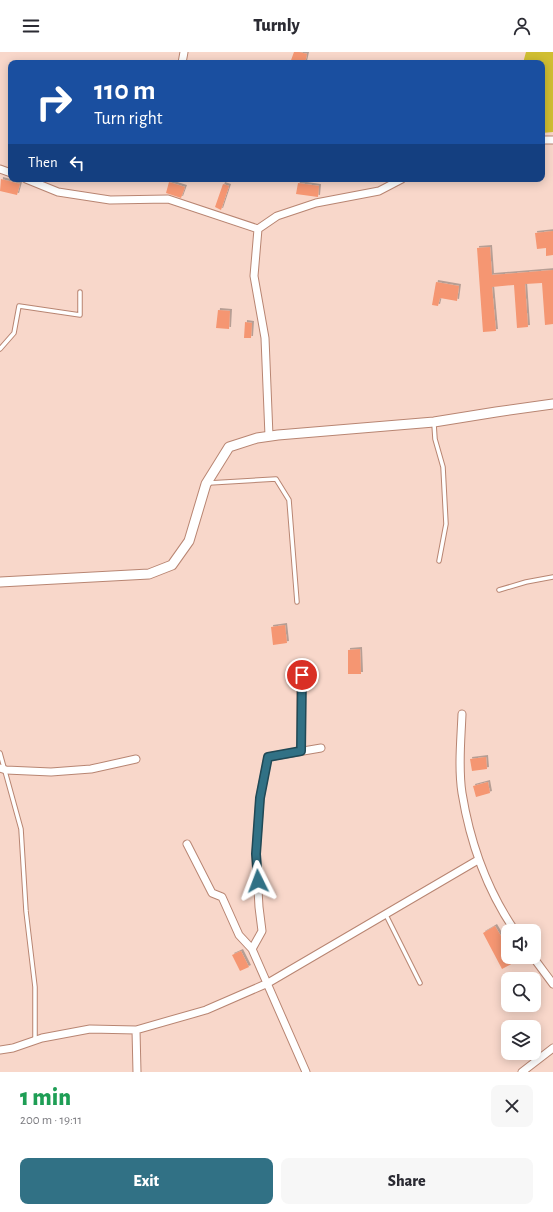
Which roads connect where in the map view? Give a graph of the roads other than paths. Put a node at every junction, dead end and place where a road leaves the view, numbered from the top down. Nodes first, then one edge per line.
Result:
1 (33, 182) edge
2 (396, 182) edge
3 (258, 229) junction
4 (80, 292) dead end
5 (0, 348) edge
6 (553, 404) edge
7 (434, 422) junction
8 (269, 436) junction
9 (206, 484) junction
10 (439, 562) dead end
11 (553, 577) edge
12 (0, 582) edge
13 (499, 590) dead end
14 (296, 602) dead end
15 (302, 675) dead end
16 (462, 714) dead end
17 (321, 748) dead end
18 (301, 751) junction
19 (0, 753) edge
20 (136, 759) dead end
21 (3, 769) edge
22 (187, 844) dead end
23 (478, 860) junction
24 (386, 915) junction
25 (510, 924) edge
26 (252, 949) junction
27 (538, 964) edge
28 (420, 982) dead end
29 (268, 983) junction
30 (553, 984) edge
31 (136, 1030) junction
32 (35, 1040) junction
33 (553, 1048) edge
34 (0, 1050) edge
35 (137, 1072) edge
36 (306, 1072) edge
37 (522, 1072) edge

1 - 3 street
2 - 3 street
3 - 8 street
4 - 5 lane
6 - 7 street
7 - 8 street
7 - 10 lane
8 - 9 street
9 - 12 street
9 - 14 lane
11 - 13 lane
15 - 18 street
16 - 23 street
17 - 18 street
18 - 26 street
19 - 21 lane
20 - 21 street
21 - 32 lane
22 - 26 street
23 - 24 street
23 - 25 street
24 - 28 lane
24 - 29 street
26 - 29 street
27 - 30 street
29 - 31 street
29 - 36 street
31 - 32 street
31 - 35 street
32 - 34 street
33 - 37 street

